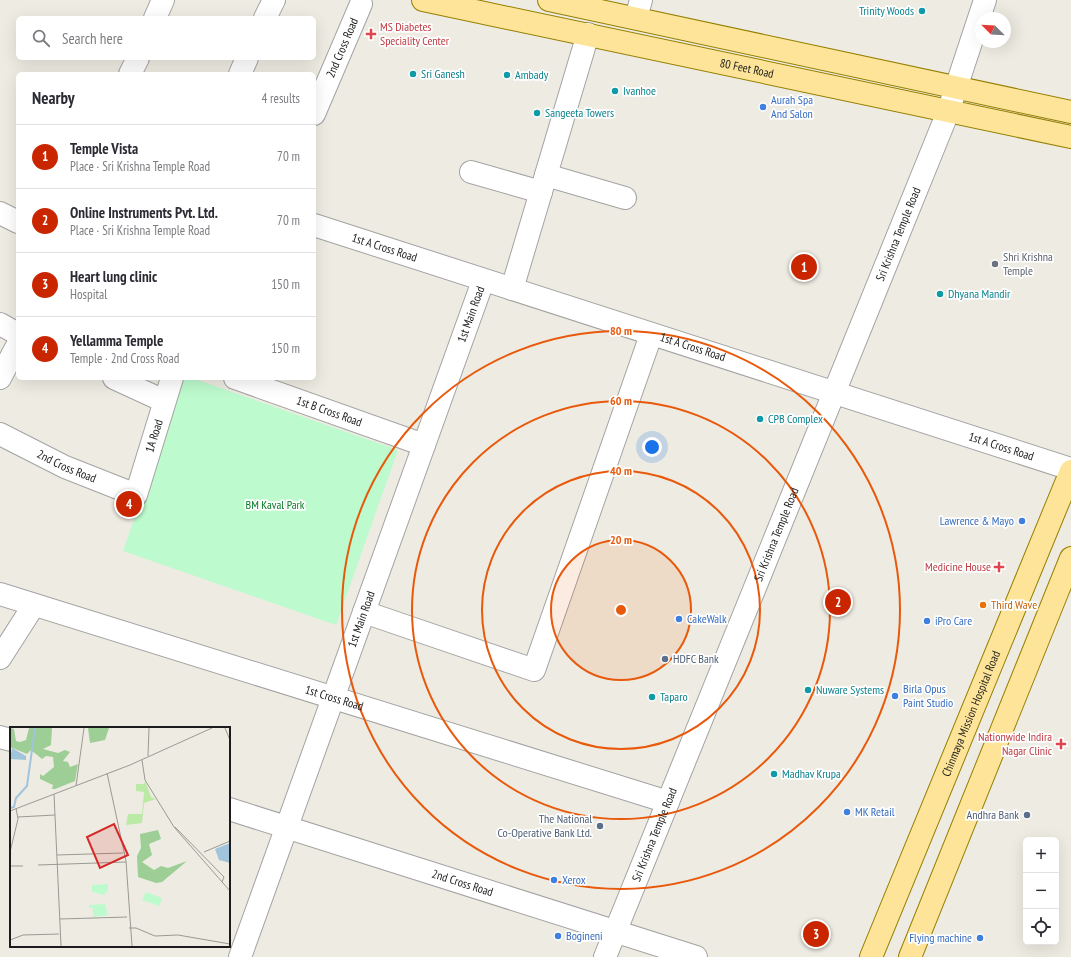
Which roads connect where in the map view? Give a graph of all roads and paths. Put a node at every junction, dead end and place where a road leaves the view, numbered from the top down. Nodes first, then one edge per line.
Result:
1 (163, 0) edge
2 (274, 0) edge
3 (423, 0) edge
4 (549, 0) edge
5 (985, 0) edge
6 (361, 4) dead end
7 (638, 9) edge
8 (156, 16) edge
9 (267, 16) edge
10 (588, 34) junction
11 (137, 60) edge
12 (246, 60) edge
13 (131, 72) edge
14 (241, 72) edge
15 (956, 88) junction
16 (316, 109) edge
17 (948, 112) junction
18 (1071, 112) edge
19 (1071, 137) edge
20 (472, 172) dead end
21 (544, 184) junction
22 (626, 198) dead end
23 (0, 212) edge
24 (16, 221) edge
25 (316, 226) edge
26 (483, 280) junction
27 (512, 290) junction
28 (0, 324) edge
29 (16, 333) edge
30 (651, 335) junction
31 (16, 348) edge
32 (0, 378) edge
33 (118, 380) edge
34 (171, 380) edge
35 (241, 380) edge
36 (834, 393) junction
37 (164, 401) junction
38 (0, 434) edge
39 (424, 445) junction
40 (1071, 470) edge
41 (136, 495) joint
42 (1071, 558) edge
43 (0, 594) edge
44 (34, 605) junction
45 (364, 612) junction
46 (0, 658) edge
47 (333, 698) junction
48 (0, 737) edge
49 (10, 740) edge
50 (668, 802) junction
51 (230, 809) edge
52 (287, 827) junction
53 (615, 932) junction
54 (240, 957) edge
55 (605, 957) edge
56 (696, 957) edge
57 (871, 957) edge
58 (910, 957) edge

1 - 8 street
2 - 9 street
3 - 10 main road, 80 Feet Road
4 - 7 main road
5 - 15 street
6 - 16 street, 2nd Cross Road
7 - 15 main road
10 - 17 main road, 80 Feet Road
10 - 21 street
11 - 13 street
12 - 14 street
15 - 17 street
15 - 18 main road
17 - 19 main road, 80 Feet Road
17 - 36 street, Sri Krishna Temple Road
20 - 21 street
21 - 22 street
21 - 27 street
23 - 24 street
25 - 26 street, 1st A Cross Road
26 - 27 street, 1st A Cross Road
26 - 39 street, 1st Main Road
27 - 30 street, 1st A Cross Road
28 - 29 street
30 - 36 street, 1st A Cross Road
30 - 45 street
31 - 32 street
33 - 37 street
34 - 37 street, 1A Road
35 - 39 street, 1st B Cross Road
36 - 40 street, 1st A Cross Road
36 - 50 street, Sri Krishna Temple Road
37 - 41 street, 1A Road
38 - 41 street, 2nd Cross Road
39 - 45 street, 1st Main Road
40 - 57 main road, Chinmaya Mission Hospital Road
42 - 58 main road
43 - 44 street, 1st Cross Road
44 - 46 street
44 - 47 street, 1st Cross Road
45 - 47 street, 1st Main Road
47 - 50 street, 1st Cross Road
47 - 52 street, 1st Main Road
48 - 49 street
50 - 53 street, Sri Krishna Temple Road
51 - 52 street, 2nd Cross Road
52 - 53 street, 2nd Cross Road
52 - 54 street, 1st Main Road
53 - 55 street, Sri Krishna Temple Road
53 - 56 street, 2nd Cross Road

